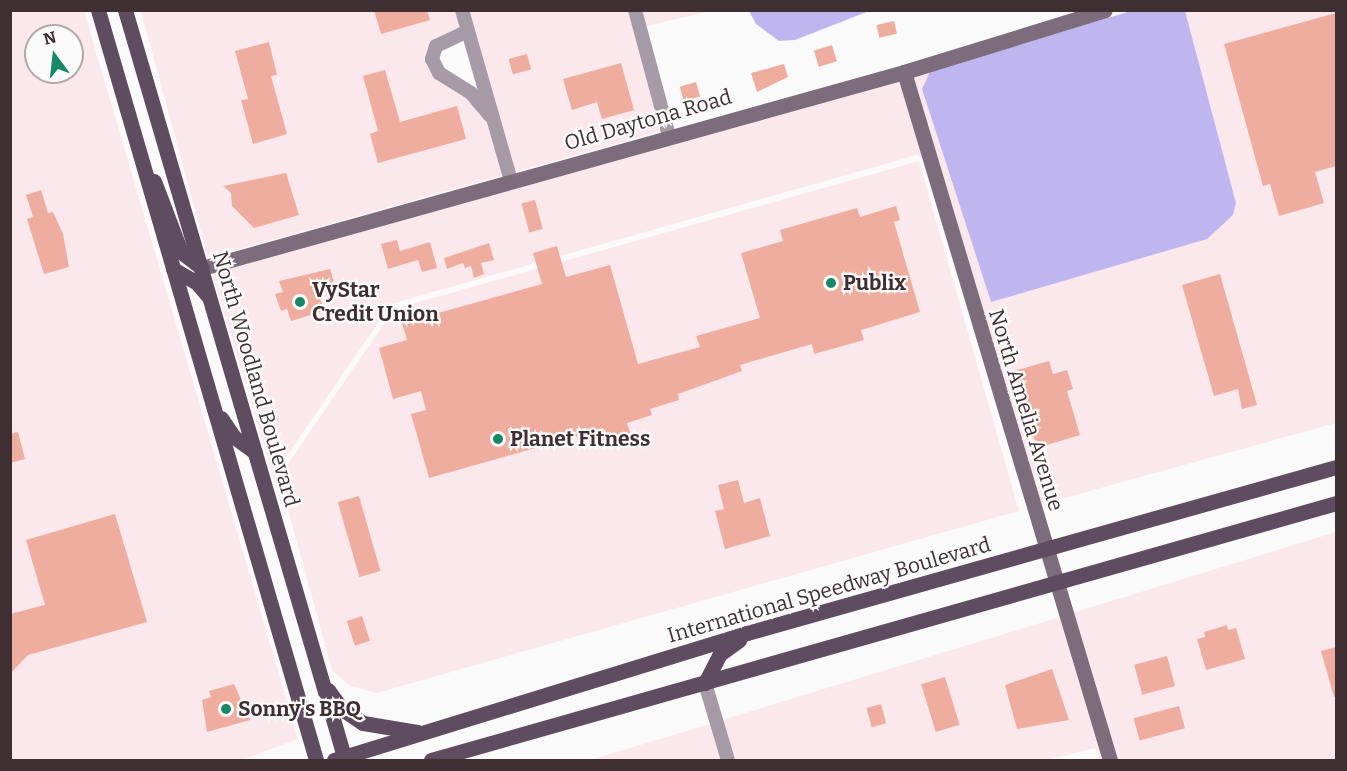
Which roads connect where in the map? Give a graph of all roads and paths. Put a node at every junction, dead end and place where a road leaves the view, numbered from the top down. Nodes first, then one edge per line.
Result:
1 (98, 10) edge
2 (125, 10) edge
3 (462, 10) edge
4 (635, 10) edge
5 (1105, 10) edge
6 (468, 31) junction
7 (904, 72) junction
8 (494, 121) junction
9 (669, 136) junction
10 (139, 154) junction
11 (511, 181) junction
12 (202, 268) junction
13 (173, 269) junction
14 (212, 300) junction
15 (212, 406) junction
16 (255, 452) junction
17 (1336, 467) edge
18 (1336, 503) edge
19 (1046, 550) junction
20 (1056, 582) junction
21 (747, 633) junction
22 (705, 683) junction
23 (322, 684) junction
24 (427, 732) junction
25 (316, 760) edge
26 (341, 760) edge
27 (430, 760) edge
28 (728, 760) edge
29 (1110, 760) edge

1 - 10 main road
2 - 12 main road, North Woodland Boulevard
3 - 6 street
4 - 9 street
5 - 7 street, Old Daytona Road
6 - 8 street
6 - 8 street
7 - 9 street, Old Daytona Road
7 - 19 street, North Amelia Avenue
8 - 11 street
9 - 11 street, Old Daytona Road
10 - 12 main road
10 - 13 main road
11 - 12 street, Old Daytona Road
12 - 14 main road, North Woodland Boulevard
13 - 14 main road
13 - 15 main road
14 - 16 main road, North Woodland Boulevard
15 - 16 main road
15 - 25 main road
16 - 23 main road, North Woodland Boulevard
17 - 19 main road, International Speedway Boulevard
18 - 20 main road
19 - 20 street, North Amelia Avenue
19 - 21 main road, International Speedway Boulevard
20 - 22 main road
20 - 29 street, North Amelia Avenue
21 - 22 main road
21 - 24 main road, International Speedway Boulevard
22 - 27 main road
22 - 28 street
23 - 24 main road
23 - 26 main road, North Woodland Boulevard
24 - 26 main road, International Speedway Boulevard

